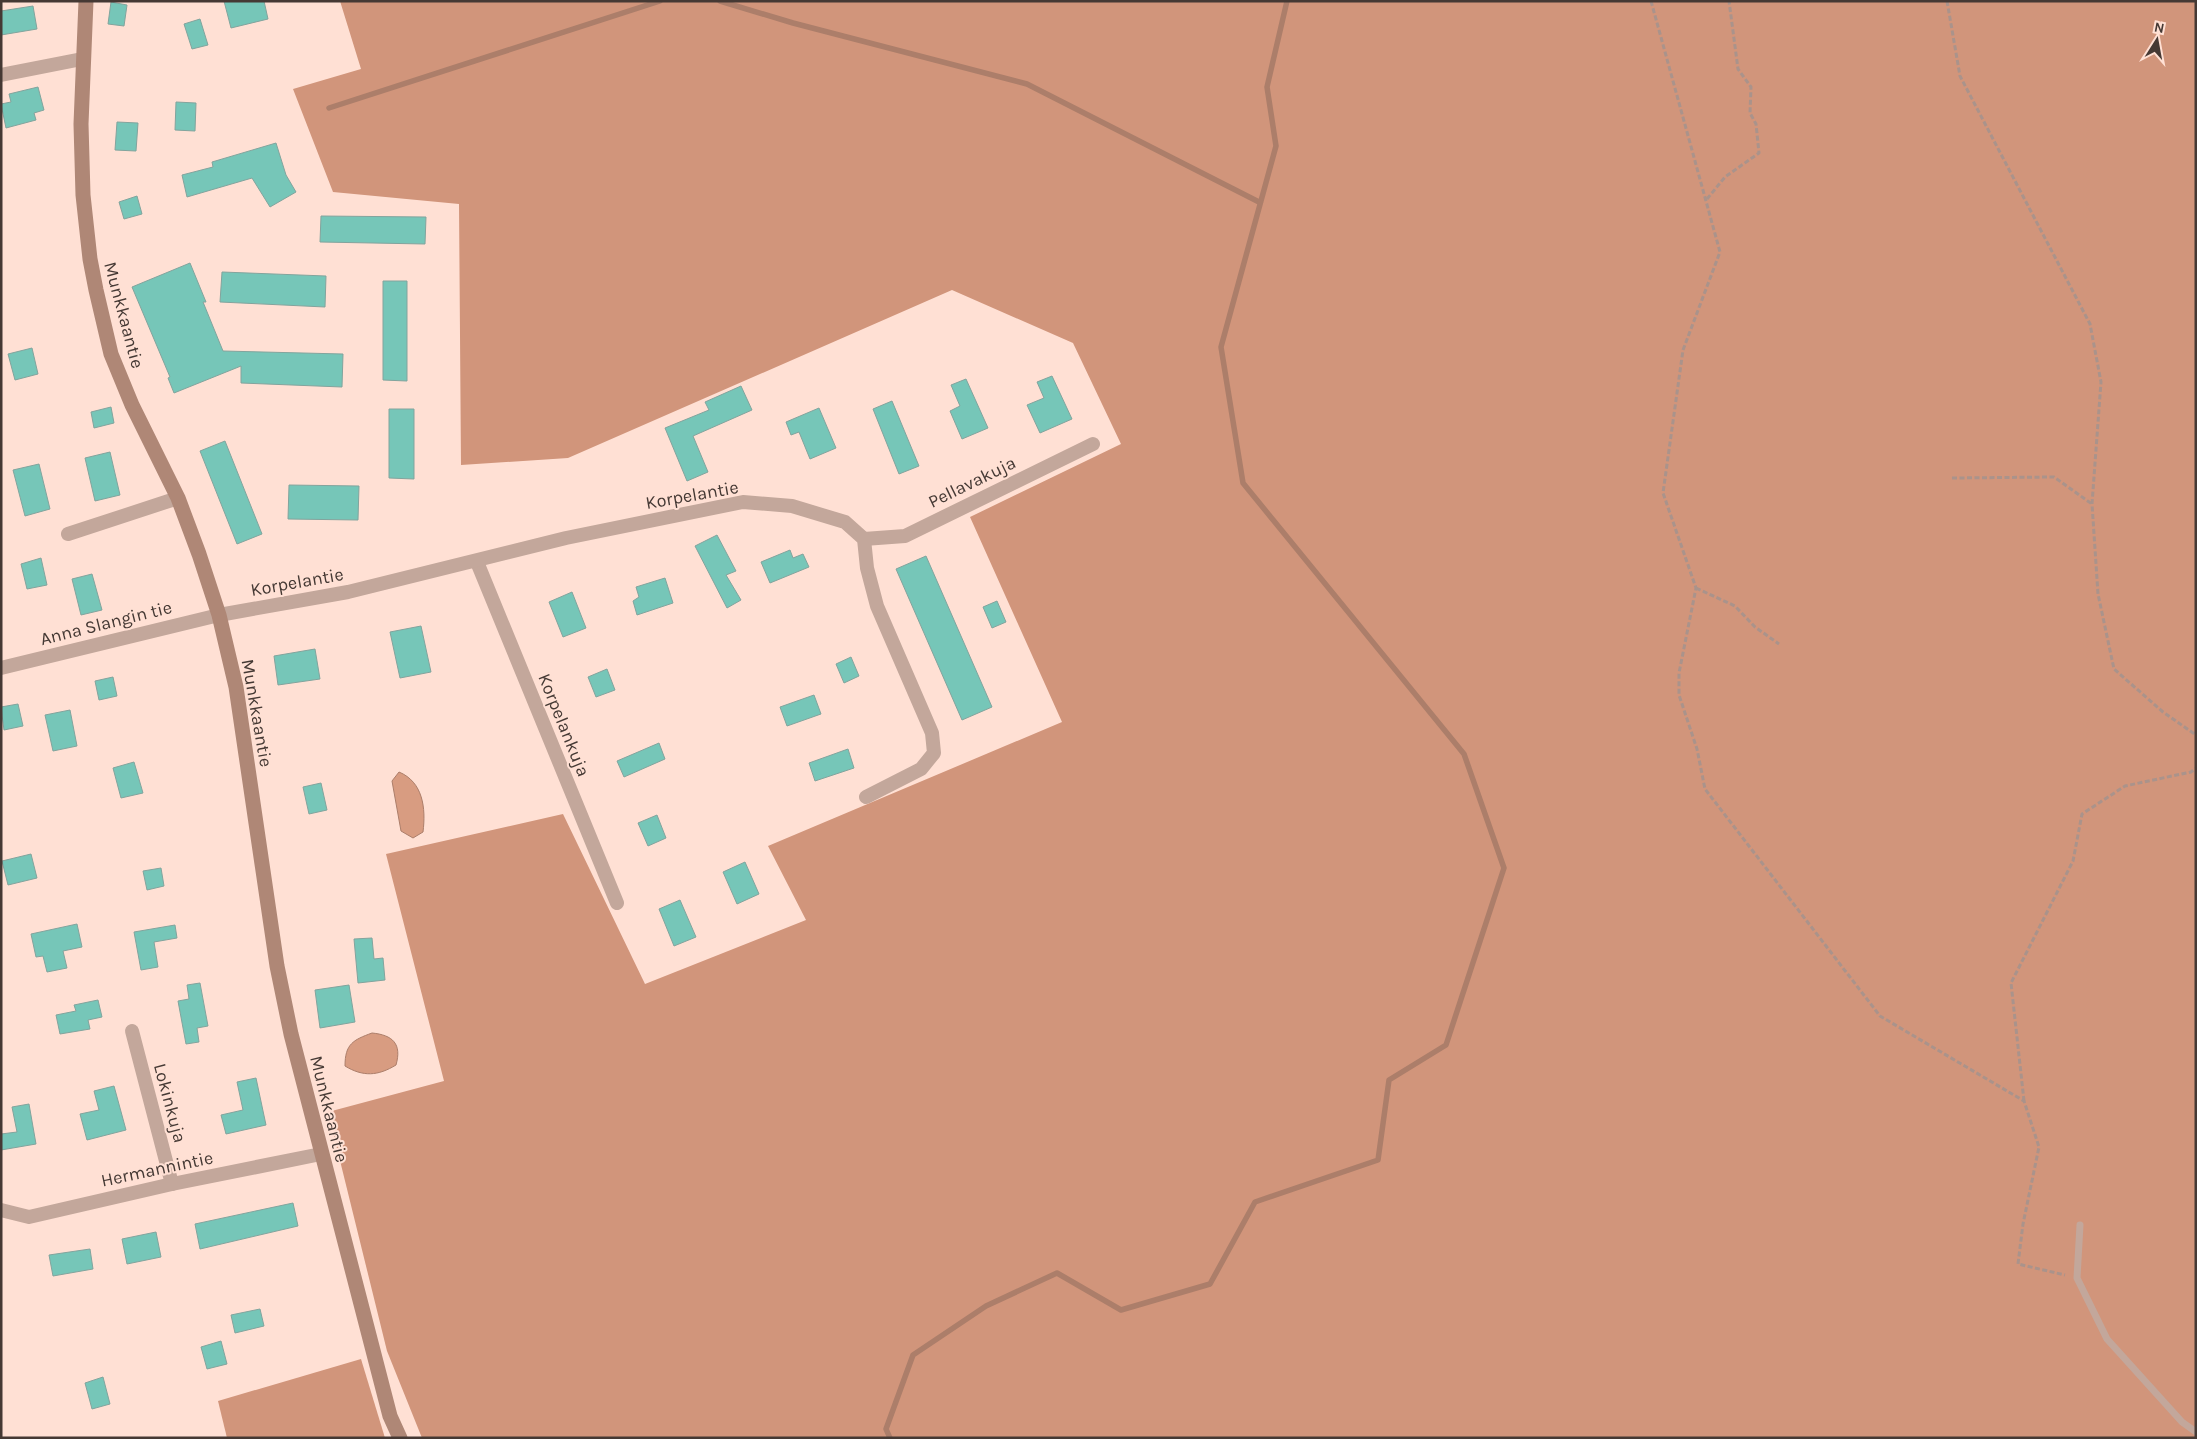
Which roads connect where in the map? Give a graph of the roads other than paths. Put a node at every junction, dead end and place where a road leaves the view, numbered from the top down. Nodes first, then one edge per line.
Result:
1 (86, 1) edge
2 (82, 59) junction
3 (1, 75) edge
4 (1093, 444) dead end
5 (178, 498) junction
6 (68, 534) dead end
7 (864, 539) junction
8 (477, 562) junction
9 (219, 615) junction
10 (1, 668) edge
11 (866, 796) dead end
12 (617, 903) dead end
13 (132, 1031) dead end
14 (321, 1154) junction
15 (172, 1184) junction
16 (1, 1210) edge
17 (2080, 1225) dead end
18 (2196, 1432) edge
19 (400, 1438) edge

1 - 2 street, Munkkaantie
2 - 3 street
2 - 5 street, Munkkaantie
4 - 7 street, Pellavakuja
5 - 6 street
5 - 9 street, Munkkaantie
7 - 8 street, Korpelantie
7 - 11 street
8 - 9 street, Korpelantie
8 - 12 street, Korpelankuja
9 - 10 street, Anna Slangin tie
9 - 14 street, Munkkaantie
13 - 15 street, Lokinkuja
14 - 15 street, Hermannintie
14 - 19 street, Munkkaantie
15 - 16 street, Hermannintie
17 - 18 lane

